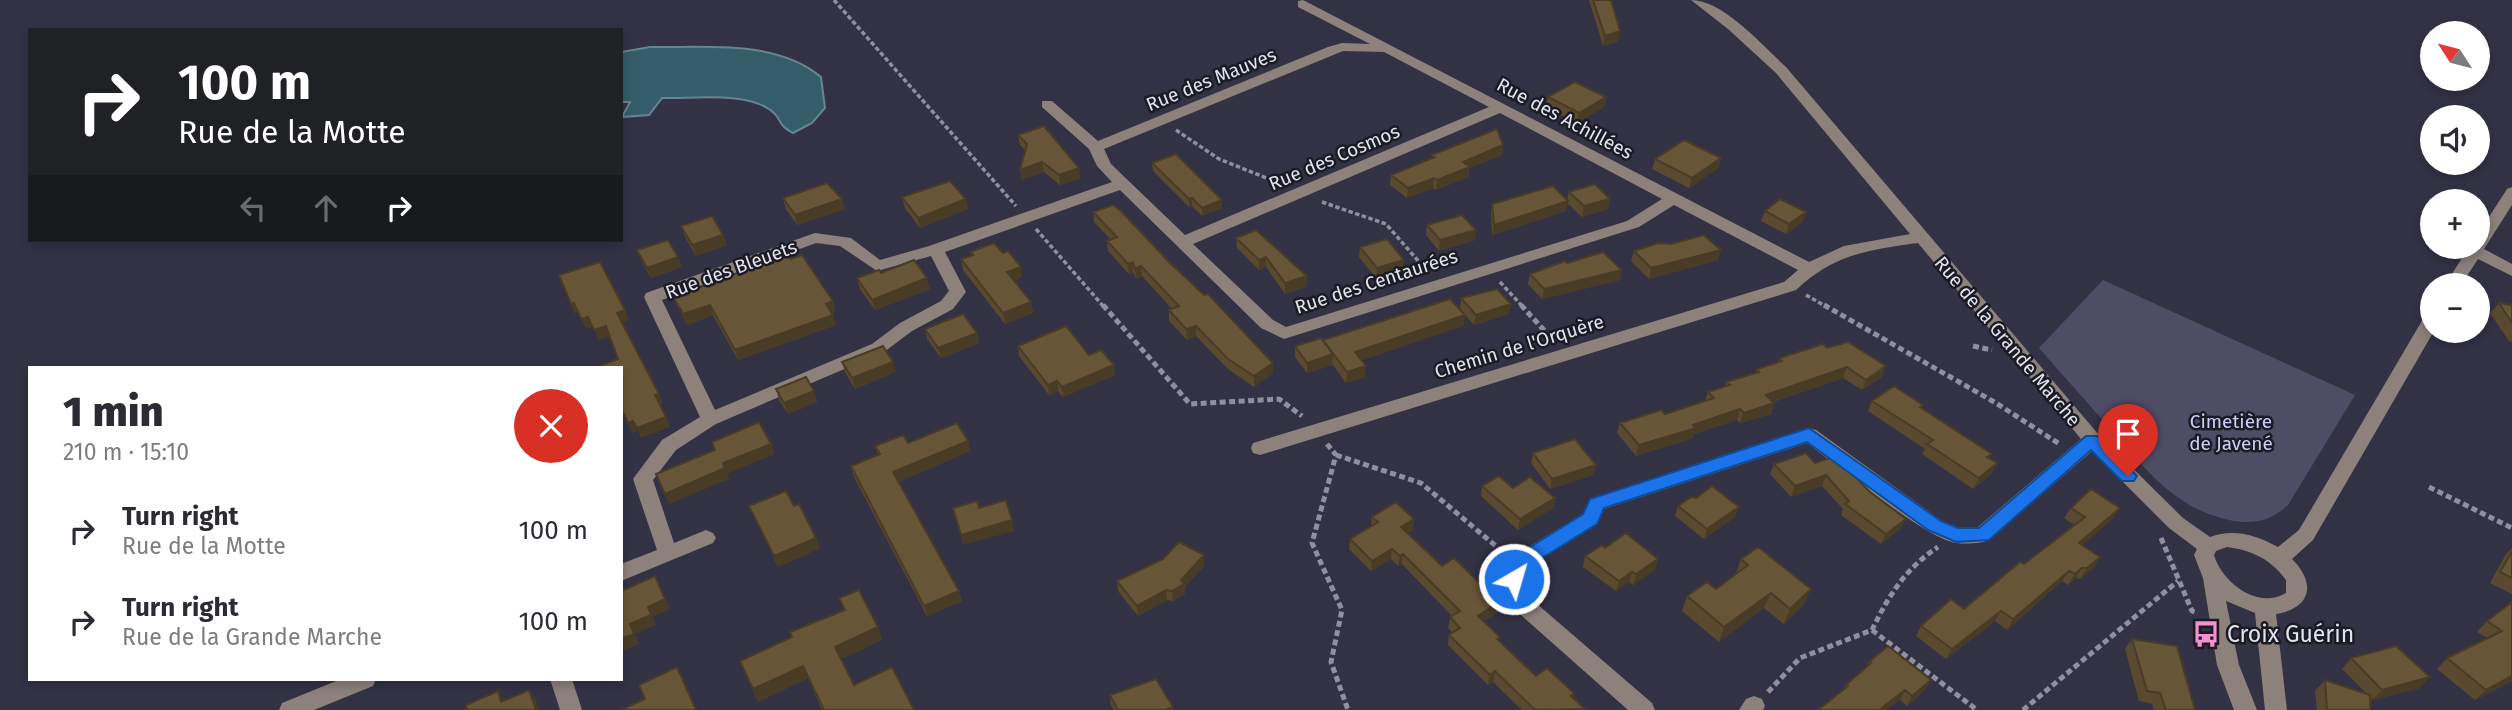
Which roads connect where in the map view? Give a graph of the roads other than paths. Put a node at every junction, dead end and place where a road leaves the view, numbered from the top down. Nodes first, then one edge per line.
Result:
1 (1698, 0) edge
2 (1303, 4) dead end
3 (1340, 23) junction
4 (1342, 47) junction
5 (1397, 53) junction
6 (1046, 104) dead end
7 (1502, 107) junction
8 (1096, 147) junction
9 (1122, 184) junction
10 (1674, 198) junction
11 (2510, 199) edge
12 (2490, 229) edge
13 (1919, 238) junction
14 (1181, 243) junction
15 (935, 250) junction
16 (2490, 257) edge
17 (1808, 268) junction
18 (2512, 271) edge
19 (2420, 340) edge
20 (710, 419) junction
21 (2092, 440) junction
22 (1260, 448) dead end
23 (706, 538) dead end
24 (2208, 546) junction
25 (668, 554) junction
26 (2279, 558) junction
27 (623, 572) edge
28 (2213, 579) junction
29 (2265, 606) junction
30 (360, 681) edge
31 (562, 681) edge
32 (290, 710) edge
33 (571, 710) edge
34 (1644, 710) edge
35 (2246, 710) edge
36 (2276, 710) edge

1 - 13 street, Rue de la Grande Marche
2 - 3 street, Rue des Achillées
3 - 4 street
3 - 5 street, Rue des Achillées
4 - 5 street, Rue des Mauves
4 - 8 street, Rue des Mauves
5 - 7 street, Rue des Achillées
6 - 8 street, Rue des Centaurées
7 - 10 street, Rue des Achillées
7 - 14 street, Rue des Cosmos
8 - 9 street, Rue des Centaurées
9 - 14 street, Rue des Centaurées
9 - 15 street, Rue des Bleuets
10 - 14 street, Rue des Centaurées
10 - 17 street, Rue des Achillées
11 - 12 street
13 - 17 street
13 - 21 street, Rue de la Grande Marche
15 - 20 street
15 - 20 street, Rue des Bleuets
16 - 18 street
17 - 22 street, Chemin de l'Orquère
19 - 26 street
20 - 25 street
21 - 24 street, Rue de la Grande Marche
21 - 34 street
23 - 25 street
24 - 26 street
24 - 28 street
25 - 27 street
26 - 29 street
28 - 29 street
28 - 35 street
29 - 36 street
30 - 32 street
31 - 33 street

